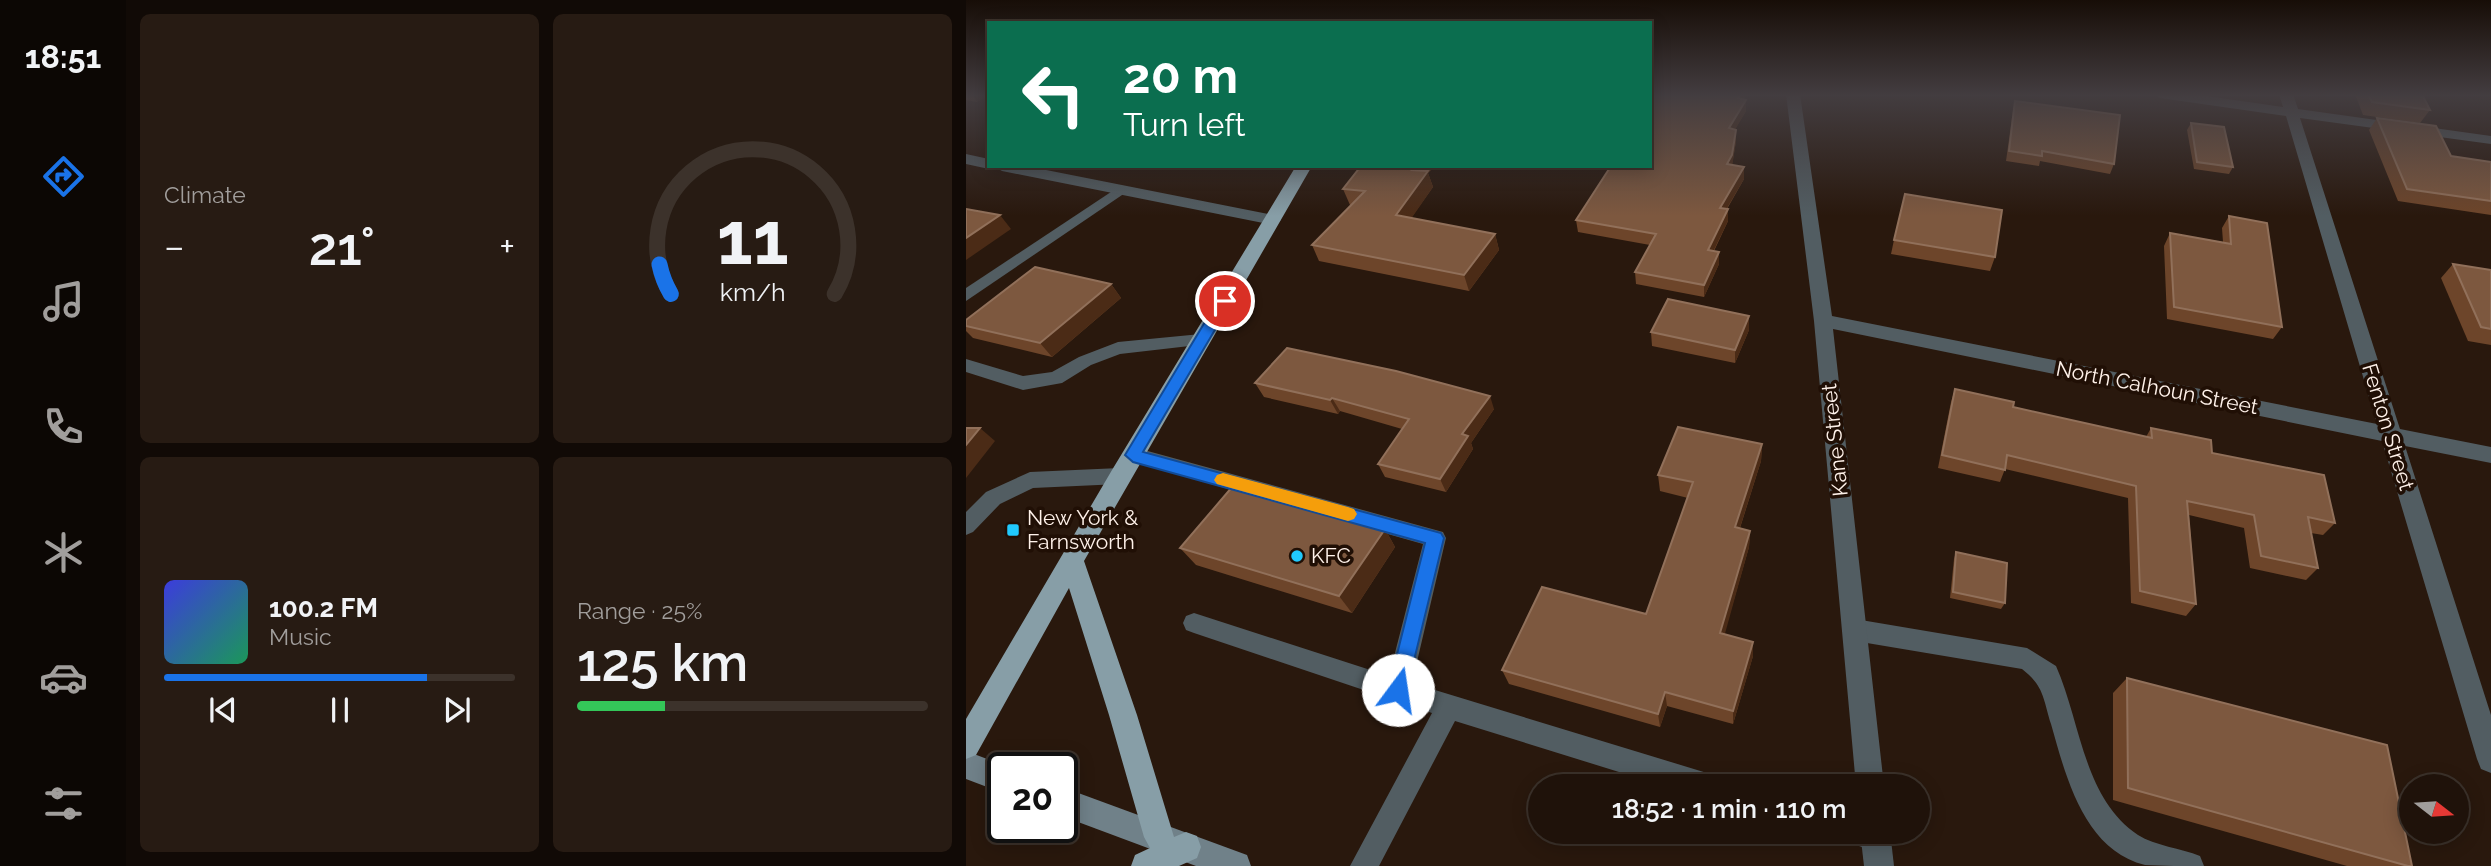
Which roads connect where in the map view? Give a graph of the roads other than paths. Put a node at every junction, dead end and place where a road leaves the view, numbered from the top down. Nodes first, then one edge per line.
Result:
1 (1798, 134) edge
2 (2298, 134) edge
3 (2460, 134) edge
4 (2491, 140) edge
5 (966, 159) edge
6 (987, 164) edge
7 (1012, 168) edge
8 (1303, 168) edge
9 (1120, 190) junction
10 (1273, 220) junction
11 (966, 296) edge
12 (1823, 321) junction
13 (1201, 340) junction
14 (966, 365) edge
15 (2391, 436) junction
16 (1133, 455) junction
17 (2491, 455) edge
18 (1120, 476) junction
19 (966, 526) edge
20 (1072, 561) junction
21 (1194, 623) dead end
22 (1854, 630) junction
23 (1398, 690) junction
24 (1449, 707) junction
25 (966, 745) edge
26 (2491, 760) edge
27 (966, 765) edge
28 (987, 773) edge
29 (1668, 774) edge
30 (1869, 774) edge
31 (1078, 807) edge
32 (1172, 842) junction
33 (1146, 866) edge
34 (1236, 866) edge
35 (1364, 866) edge
36 (2190, 866) edge

1 - 12 street, Kane Street
2 - 15 street, Fenton Street
3 - 4 street
5 - 6 street
7 - 9 street
8 - 10 main road
9 - 10 street
9 - 11 lane
10 - 13 main road
12 - 15 street, North Calhoun Street
12 - 22 street, Kane Street
13 - 14 lane
13 - 16 main road
15 - 17 street, North Calhoun Street
15 - 26 street, Fenton Street
16 - 18 main road
16 - 23 lane
18 - 19 lane
18 - 20 main road
20 - 25 main road
20 - 32 main road
21 - 23 lane
22 - 30 street, Kane Street
22 - 36 lane
23 - 24 lane
24 - 29 lane
24 - 35 lane
27 - 28 main road
31 - 32 main road
32 - 33 main road
32 - 34 main road

